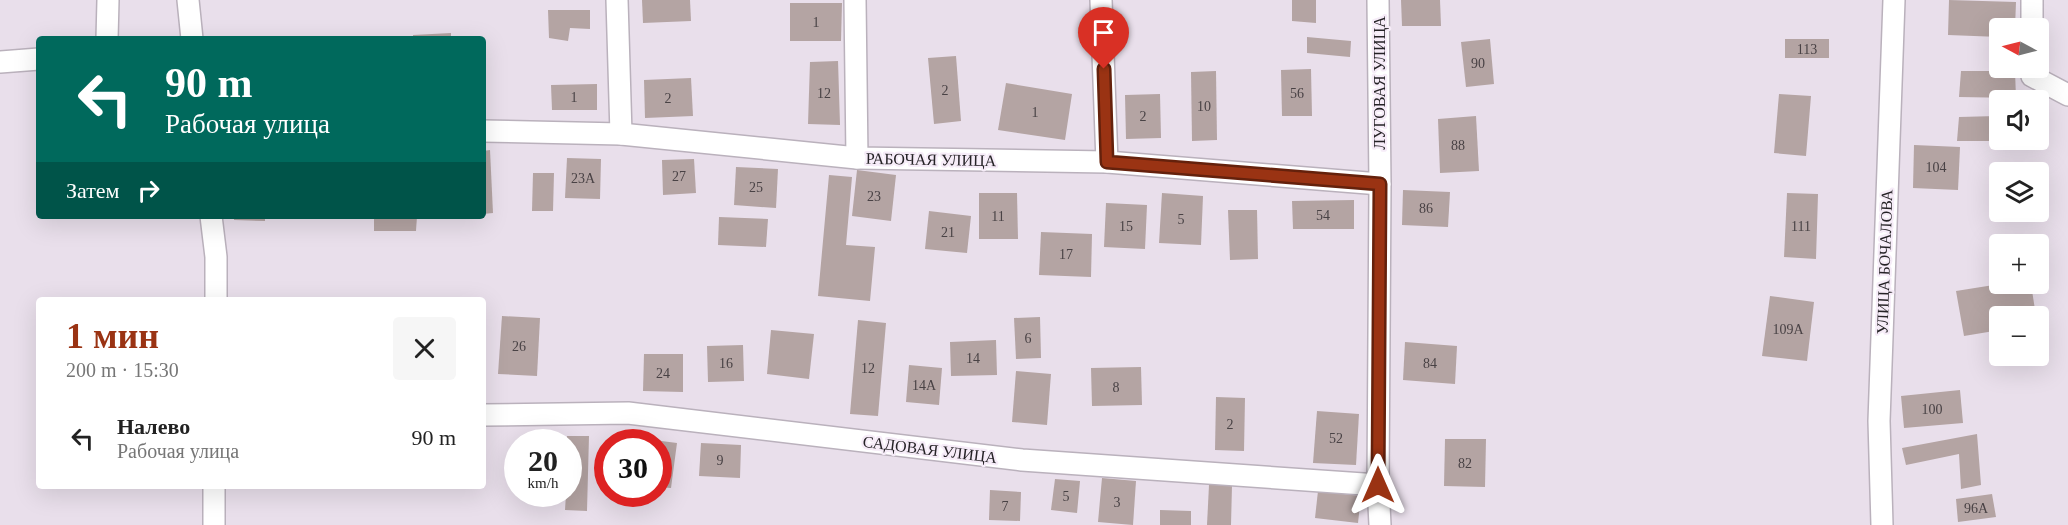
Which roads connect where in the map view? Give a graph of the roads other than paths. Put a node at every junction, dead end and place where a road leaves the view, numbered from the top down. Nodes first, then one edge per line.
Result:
1 (108, 0) edge
2 (188, 0) edge
3 (617, 0) edge
4 (855, 0) edge
5 (1101, 0) edge
6 (1378, 0) edge
7 (1893, 0) edge
8 (2032, 0) edge
9 (2032, 18) edge
10 (107, 36) edge
11 (192, 36) edge
12 (36, 59) edge
13 (0, 62) edge
14 (2036, 78) edge
15 (2068, 95) edge
16 (486, 131) edge
17 (621, 135) junction
18 (857, 158) junction
19 (1107, 162) junction
20 (1380, 184) junction
21 (211, 219) edge
22 (216, 297) edge
23 (486, 414) edge
24 (1378, 485) junction
25 (214, 489) edge
26 (214, 525) edge
27 (1380, 525) edge
28 (1882, 525) edge

1 - 10 street
2 - 11 street
3 - 17 street
4 - 18 street
5 - 19 street
6 - 20 street, ЛУГОВАЯ УЛИЦА
7 - 28 street, УЛИЦА БОЧАЛОВА
8 - 9 street
12 - 13 street
14 - 15 street
16 - 17 street, РАБОЧАЯ УЛИЦА
17 - 18 street, РАБОЧАЯ УЛИЦА
18 - 19 street, РАБОЧАЯ УЛИЦА
19 - 20 street, РАБОЧАЯ УЛИЦА
20 - 24 street, ЛУГОВАЯ УЛИЦА
21 - 22 street
23 - 24 street, САДОВАЯ УЛИЦА
24 - 27 street, ЛУГОВАЯ УЛИЦА
25 - 26 street

